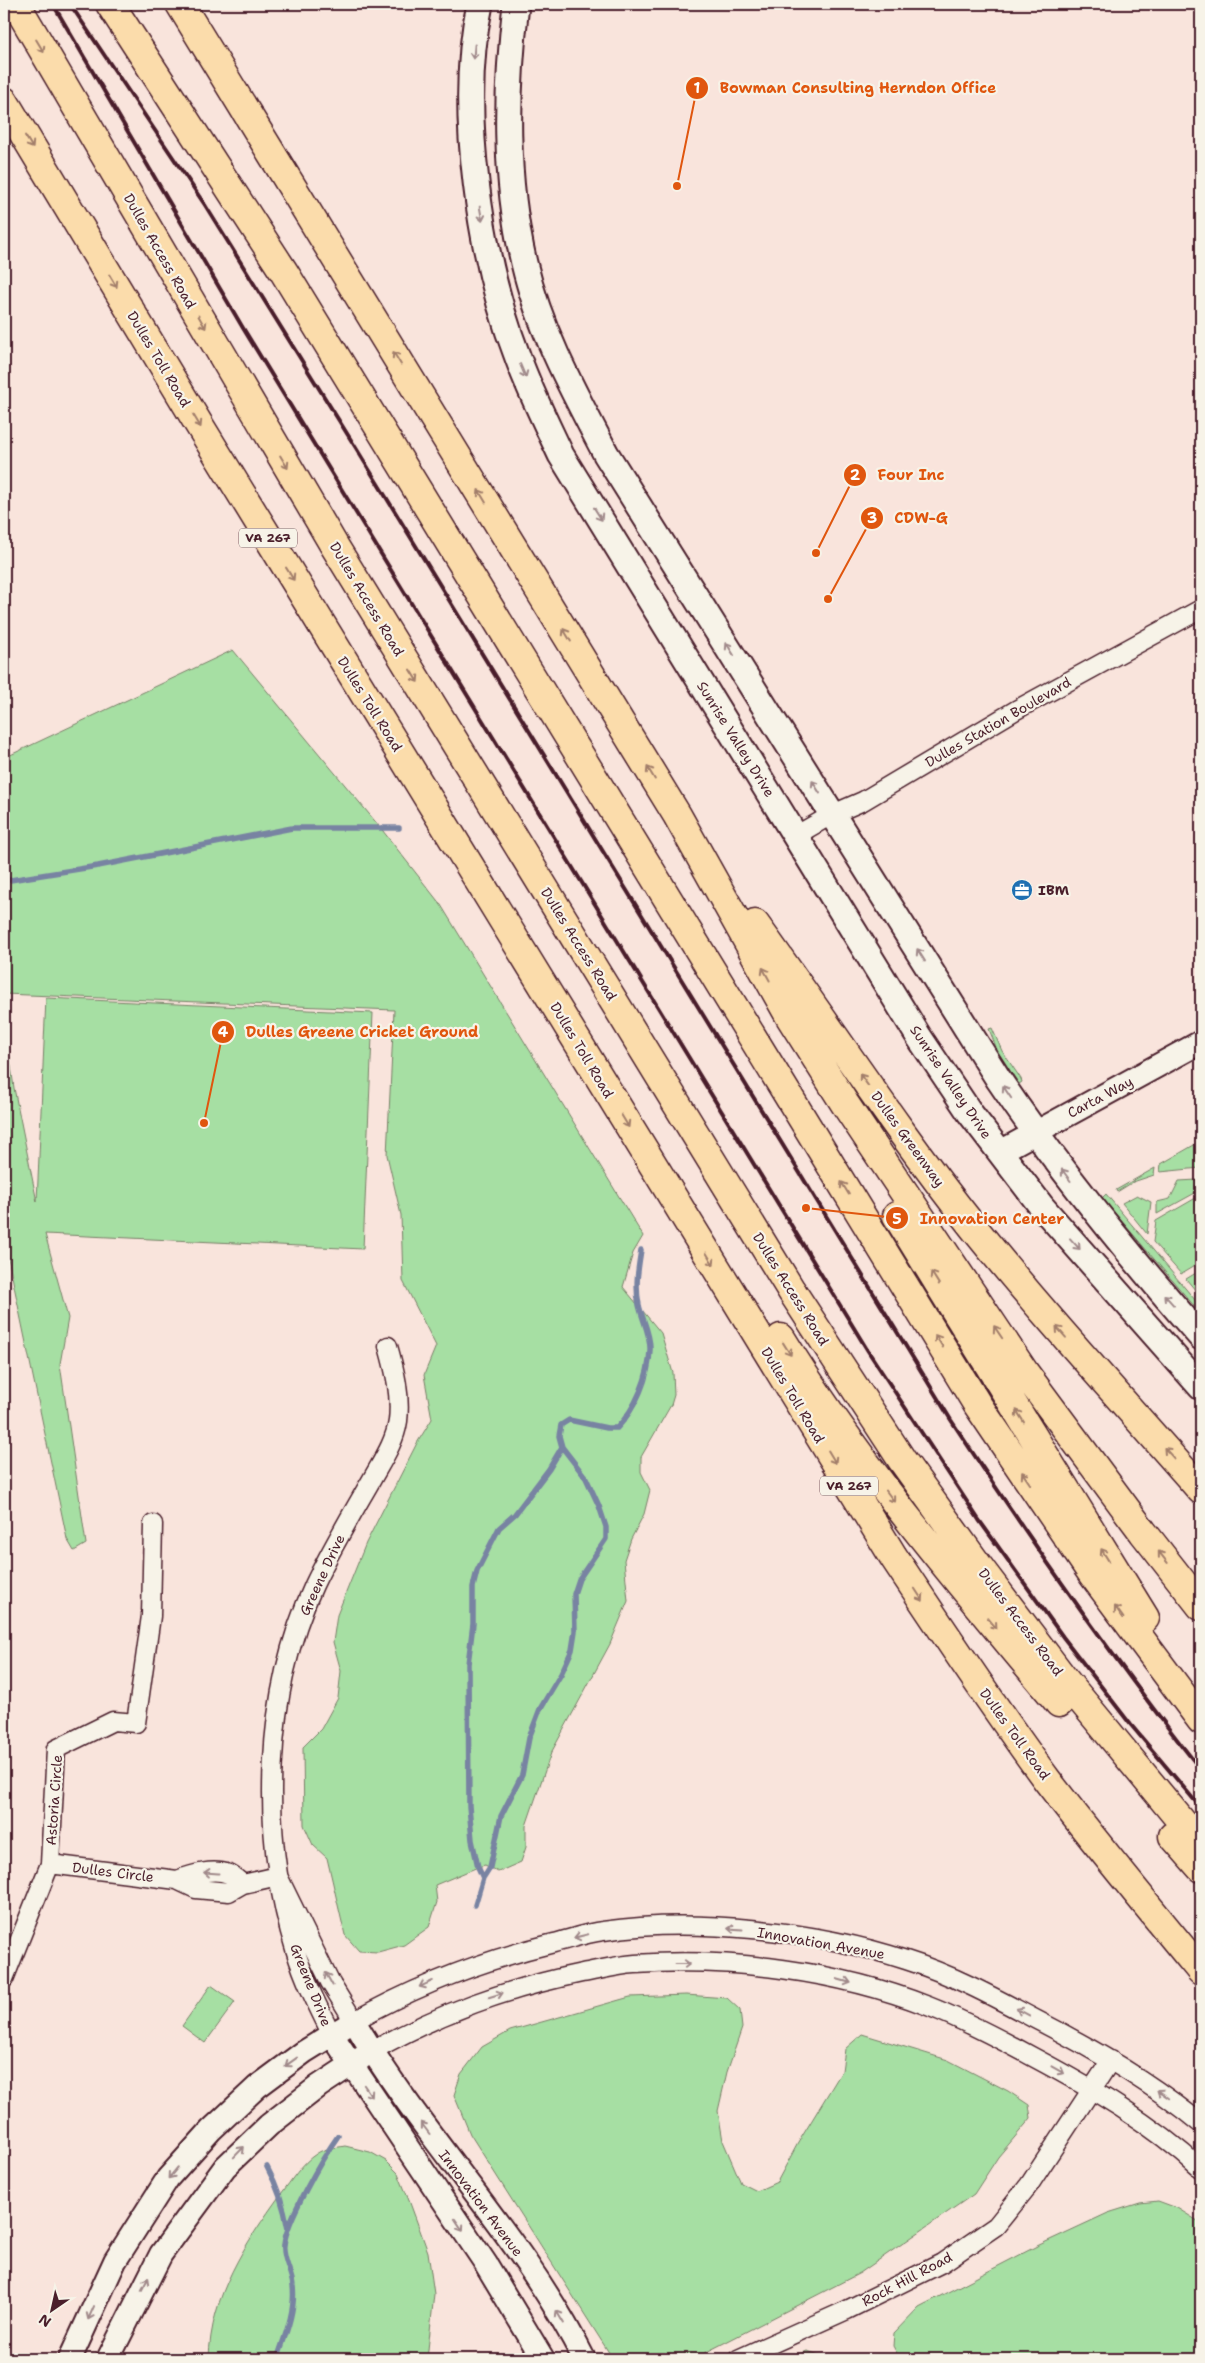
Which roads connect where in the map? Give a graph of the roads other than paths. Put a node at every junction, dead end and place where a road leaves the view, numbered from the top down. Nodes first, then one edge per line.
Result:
1 (16, 4) edge
2 (110, 4) edge
3 (180, 4) edge
4 (480, 4) edge
5 (516, 4) edge
6 (4, 101) edge
7 (1201, 609) edge
8 (833, 814) junction
9 (677, 815) junction
10 (796, 836) junction
11 (536, 974) junction
12 (790, 1017) junction
13 (1201, 1042) edge
14 (1034, 1133) junction
15 (1000, 1152) junction
16 (1201, 1337) edge
17 (388, 1346) dead end
18 (1201, 1387) edge
19 (1201, 1490) edge
20 (153, 1524) dead end
21 (1201, 1606) edge
22 (1201, 1697) edge
23 (1201, 1720) edge
24 (1201, 1845) edge
25 (50, 1864) junction
26 (1201, 1868) edge
27 (278, 1876) junction
28 (1201, 1971) edge
29 (4, 1979) edge
30 (354, 2021) junction
31 (332, 2036) junction
32 (372, 2051) junction
33 (1111, 2060) junction
34 (350, 2064) junction
35 (1093, 2090) junction
36 (1201, 2124) edge
37 (1201, 2169) edge
38 (70, 2359) edge
39 (108, 2359) edge
40 (544, 2359) edge
41 (584, 2359) edge
42 (738, 2359) edge

1 -> 24 highway, Dulles Access Road
23 -> 2 highway
9 -> 3 highway
4 -> 10 main road, Sunrise Valley Drive
8 -> 5 main road
6 -> 11 highway, Dulles Toll Road / VA 267
7 - 8 street, Dulles Station Boulevard
8 - 10 street, Dulles Station Boulevard
14 -> 8 main road
12 -> 9 highway
19 -> 9 highway, Dulles Greenway
10 - 15 main road, Sunrise Valley Drive
11 -> 26 highway
11 -> 28 highway, Dulles Toll Road / VA 267
21 -> 12 highway
22 -> 12 highway
13 - 14 street, Carta Way
14 - 15 street, Carta Way
16 -> 14 main road
15 -> 18 main road, Sunrise Valley Drive
17 - 27 street, Greene Drive
20 - 25 street, Astoria Circle
25 - 27 street, Dulles Circle
25 - 29 street, Astoria Circle
30 -> 27 street, Greene Drive
27 - 31 street, Greene Drive
30 - 31 street, Innovation Avenue
30 - 32 street, Innovation Avenue
33 -> 30 street, Innovation Avenue
31 - 34 street, Innovation Avenue
31 -> 38 street, Innovation Avenue
32 - 34 street
32 -> 35 street
41 -> 32 street, Innovation Avenue
33 - 35 street, Rock Hill Road
36 -> 33 street, Innovation Avenue
39 -> 34 street
34 -> 40 street, Innovation Avenue
35 - 37 street
35 - 42 street, Rock Hill Road

